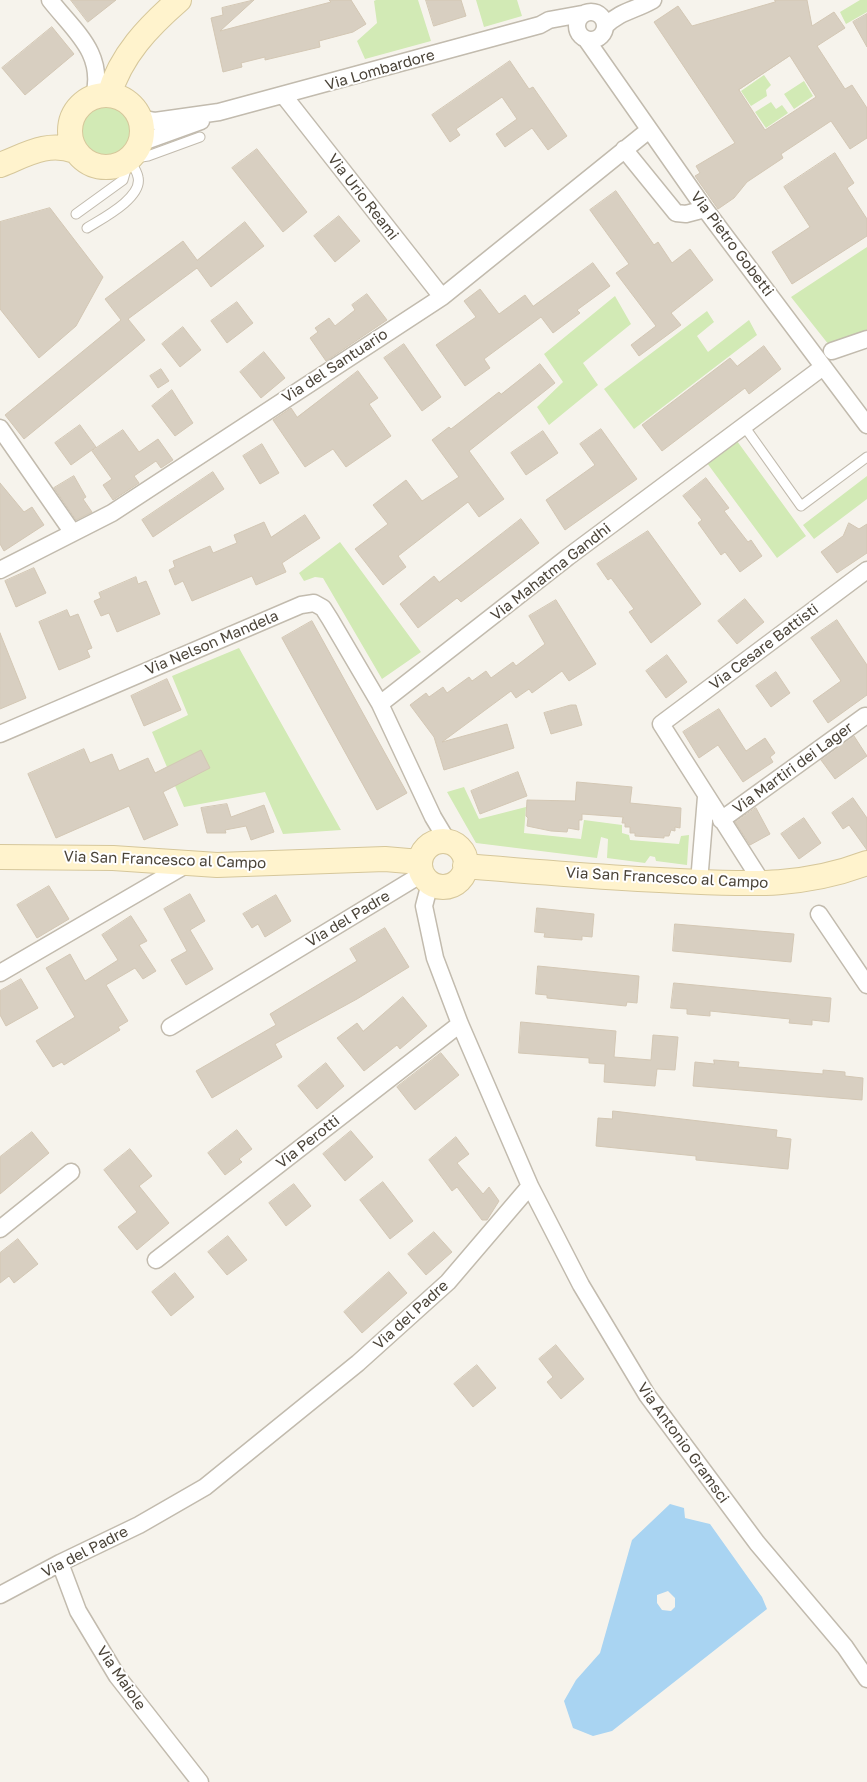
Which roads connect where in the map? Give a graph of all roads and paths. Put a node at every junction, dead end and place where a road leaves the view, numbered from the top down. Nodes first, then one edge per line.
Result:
1 (50, 0) edge
2 (179, 0) edge
3 (184, 0) edge
4 (626, 0) edge
5 (652, 0) edge
6 (587, 12) junction
7 (540, 25) junction
8 (593, 33) junction
9 (93, 55) junction
10 (126, 57) junction
11 (284, 96) junction
12 (118, 103) junction
13 (219, 112) junction
14 (71, 118) junction
15 (649, 130) junction
16 (200, 137) dead end
17 (624, 150) junction
18 (75, 151) junction
19 (135, 151) junction
20 (0, 152) edge
21 (0, 165) edge
22 (705, 209) junction
23 (76, 214) dead end
24 (87, 228) dead end
25 (442, 297) junction
26 (867, 339) edge
27 (832, 351) dead end
28 (823, 367) junction
29 (867, 425) edge
30 (744, 426) junction
31 (0, 428) edge
32 (867, 457) edge
33 (73, 533) junction
34 (0, 570) edge
35 (867, 570) edge
36 (380, 704) junction
37 (865, 716) dead end
38 (661, 724) joint
39 (0, 734) edge
40 (706, 797) junction
41 (721, 820) junction
42 (441, 842) junction
43 (0, 857) edge
44 (189, 863) junction
45 (867, 864) edge
46 (465, 866) junction
47 (424, 873) junction
48 (699, 882) junction
49 (763, 884) junction
50 (819, 914) dead end
51 (0, 973) edge
52 (867, 985) edge
53 (460, 1024) junction
54 (170, 1026) dead end
55 (71, 1172) dead end
56 (530, 1186) junction
57 (0, 1229) edge
58 (156, 1260) dead end
59 (60, 1563) junction
60 (0, 1596) edge
61 (867, 1679) edge
62 (200, 1782) edge

1 - 9 street
2 - 10 street
3 - 12 street
4 - 6 street, Via Lombardore
5 - 8 street
6 - 7 street, Via Lombardore
6 - 8 street, Via Pietro Gobetti
6 - 8 street
7 - 8 street, Via Lombardore
7 - 11 street, Via Lombardore
8 - 15 street, Via Pietro Gobetti
9 - 10 street
9 - 12 street
10 - 12 street
11 - 13 street, Via Lombardore
11 - 25 street, Via Urio Reami
12 - 13 street, Via Lombardore
12 - 14 street
12 - 19 street
13 - 19 street, Via Lombardore
14 - 18 street
14 - 20 street
15 - 17 street, Via del Santuario
15 - 22 street, Via Pietro Gobetti
16 - 19 lane
17 - 22 street
17 - 25 street, Via del Santuario
18 - 19 street
18 - 21 street
19 - 23 lane
19 - 24 lane
22 - 28 street, Via Pietro Gobetti
25 - 33 street, Via del Santuario
26 - 27 street
28 - 29 street, Via Pietro Gobetti
28 - 30 street, Via Mahatma Gandhi
30 - 32 lane
30 - 36 street, Via Mahatma Gandhi
31 - 33 street
33 - 34 street, Via del Santuario
35 - 38 street, Via Cesare Battisti
36 - 39 street, Via Nelson Mandela
36 - 42 street
37 - 41 street, Via Martiri dei Lager
38 - 40 street, Via Martiri dei Lager
40 - 41 street, Via Martiri dei Lager
40 - 48 street
41 - 49 street, Via Martiri dei Lager
42 - 46 street
42 - 47 street
43 - 44 street, Via San Francesco al Campo
44 - 47 street, Via San Francesco al Campo
44 - 51 street
45 - 49 street, Via San Francesco al Campo
46 - 47 street
46 - 48 street, Via San Francesco al Campo
47 - 53 street
47 - 54 street, Via del Padre
48 - 49 street, Via San Francesco al Campo
50 - 52 street
53 - 56 street
53 - 58 street, Via Perotti
55 - 57 street
56 - 59 street, Via del Padre
56 - 61 street, Via Antonio Gramsci
59 - 60 street, Via del Padre
59 - 62 street, Via Maiole

